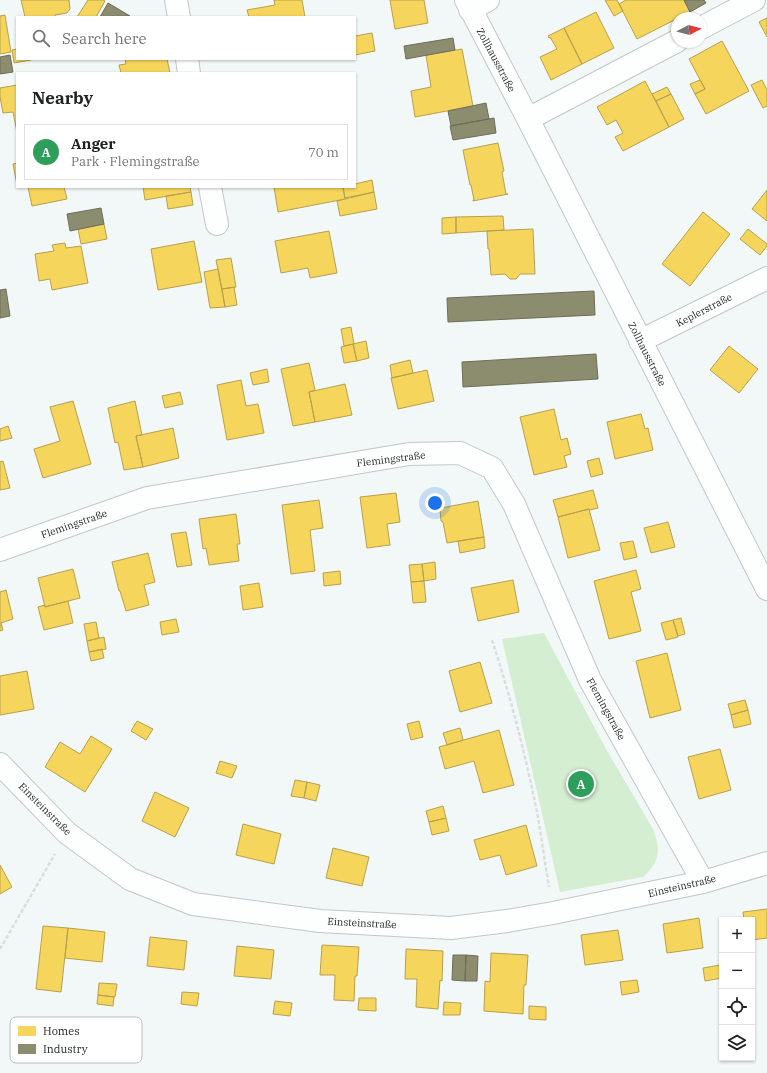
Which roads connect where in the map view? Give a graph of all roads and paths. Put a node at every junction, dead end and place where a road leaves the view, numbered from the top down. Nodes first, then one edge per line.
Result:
1 (176, 0) edge
2 (754, 0) edge
3 (475, 3) edge
4 (179, 16) edge
5 (707, 25) edge
6 (671, 44) edge
7 (187, 60) edge
8 (189, 72) edge
9 (528, 119) junction
10 (210, 188) edge
11 (217, 224) dead end
12 (767, 278) edge
13 (640, 341) junction
14 (0, 550) edge
15 (765, 581) edge
16 (492, 640) dead end
17 (0, 764) edge
18 (67, 833) junction
19 (767, 863) edge
20 (703, 882) junction
21 (553, 913) junction
22 (0, 948) edge

1 - 4 street
2 - 5 street
3 - 9 street, Zollhausstraße
6 - 9 street
7 - 8 street
9 - 13 street, Zollhausstraße
10 - 11 street
12 - 13 street, Keplerstraße
13 - 15 street, Zollhausstraße
14 - 20 street, Flemingstraße
16 - 21 path
17 - 18 street, Einsteinstraße
18 - 21 street, Einsteinstraße
18 - 22 path
19 - 20 street, Einsteinstraße
20 - 21 street, Einsteinstraße

